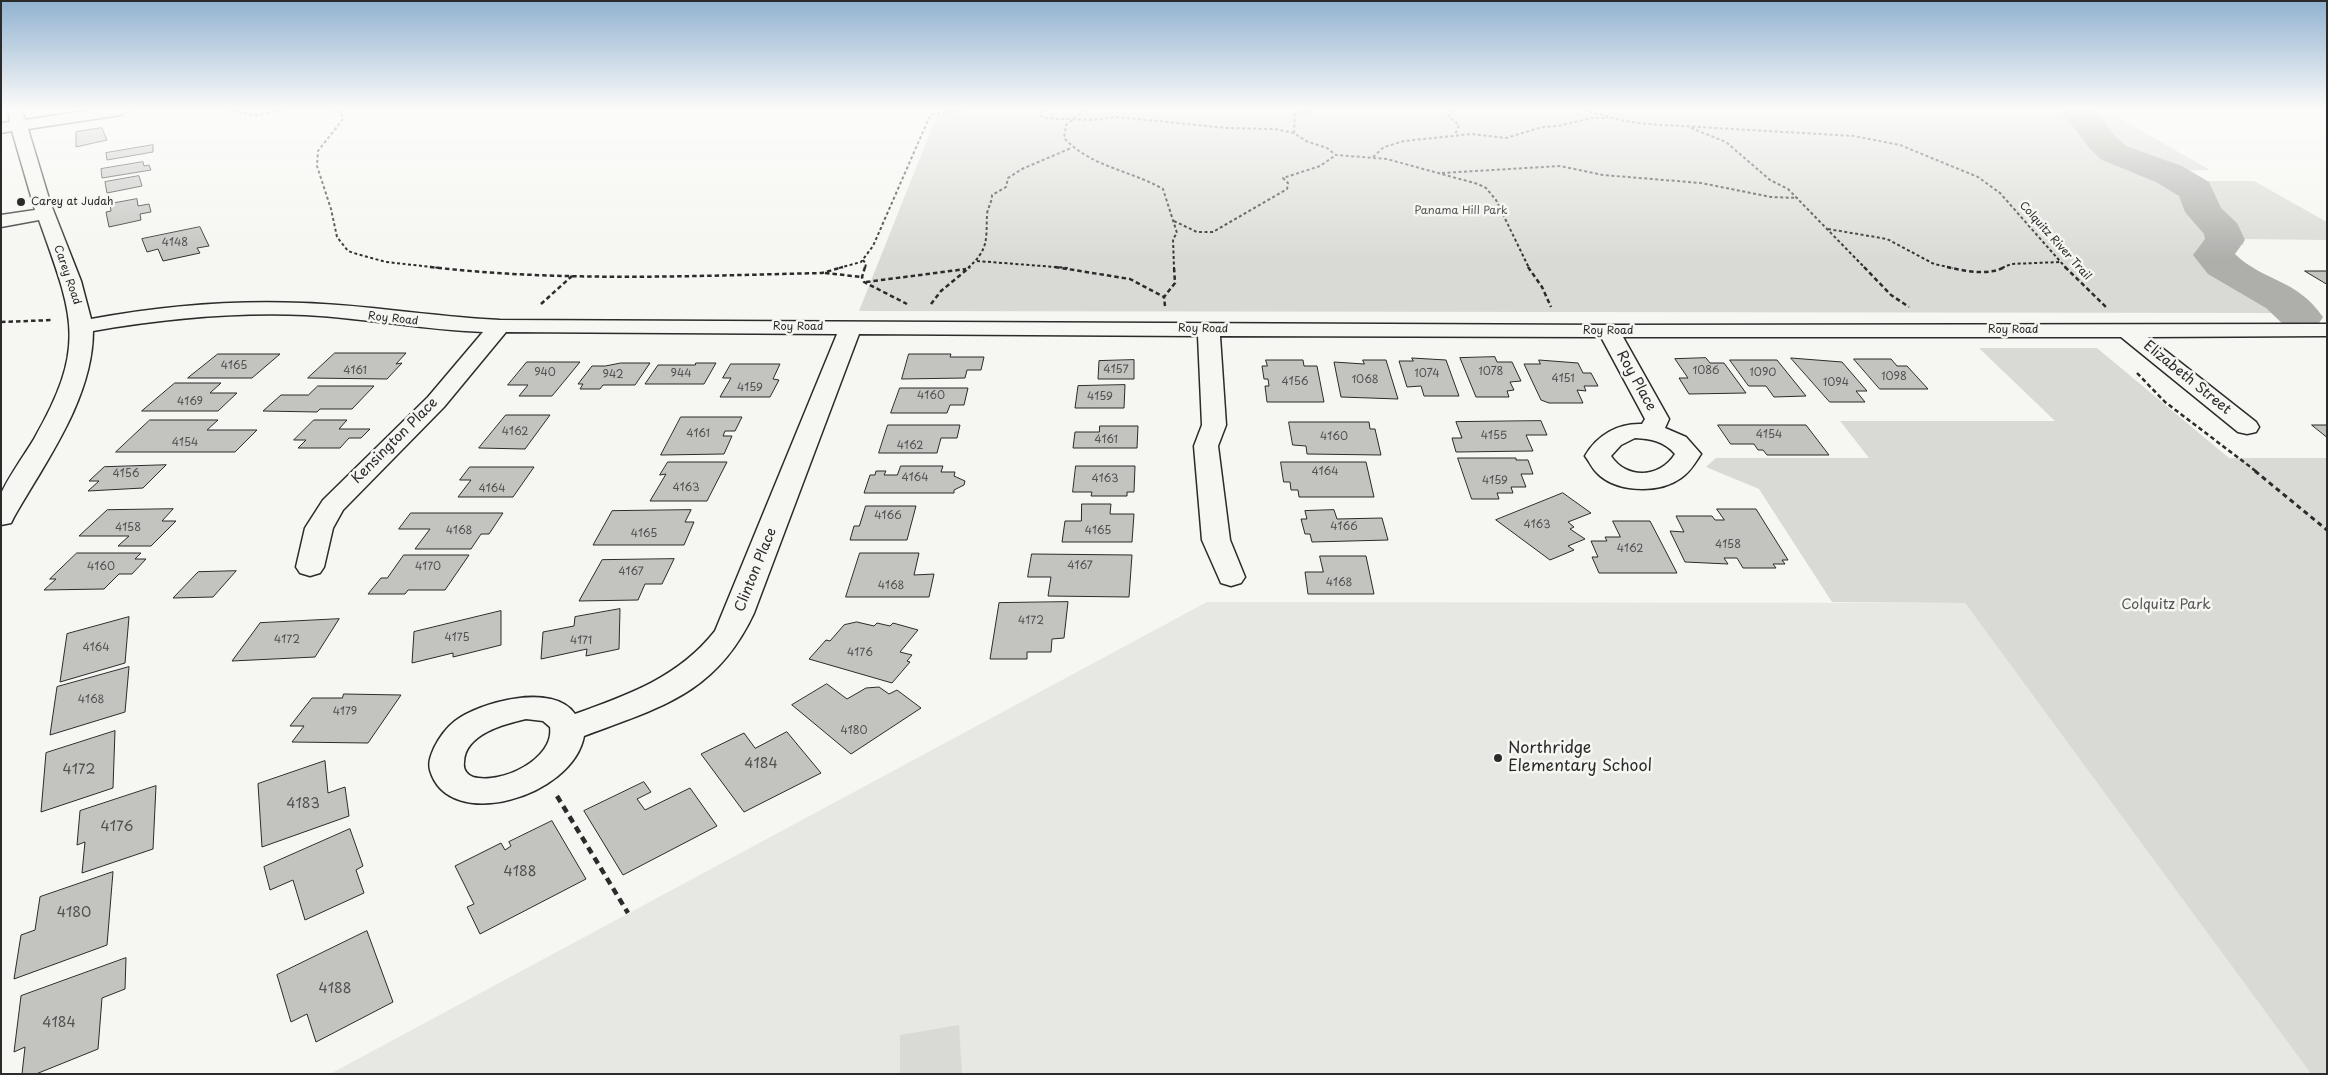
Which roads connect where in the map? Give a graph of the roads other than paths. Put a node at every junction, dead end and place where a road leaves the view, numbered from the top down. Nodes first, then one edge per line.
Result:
1 (29, 160) edge
2 (45, 214) junction
3 (1, 221) edge
4 (81, 323) junction
5 (500, 326) junction
6 (851, 327) junction
7 (1209, 330) junction
8 (2126, 330) junction
9 (2327, 330) edge
10 (1608, 331) junction
11 (2247, 426) dead end
12 (1651, 432) dead end
13 (1, 517) edge
14 (310, 567) dead end
15 (1231, 577) dead end
16 (568, 729) junction

1 - 2 street, Carey Road
2 - 3 street
2 - 4 street, Carey Road
4 - 5 street, Roy Road
4 - 13 street, Carey Road
5 - 6 street, Roy Road
5 - 14 street, Kensington Place
6 - 7 street, Roy Road
6 - 16 street, Clinton Place
7 - 10 street, Roy Road
7 - 15 street
8 - 9 street, Roy Road
8 - 10 street, Roy Road
8 - 11 street, Elizabeth Street
10 - 12 street, Roy Place
16 - 16 street

